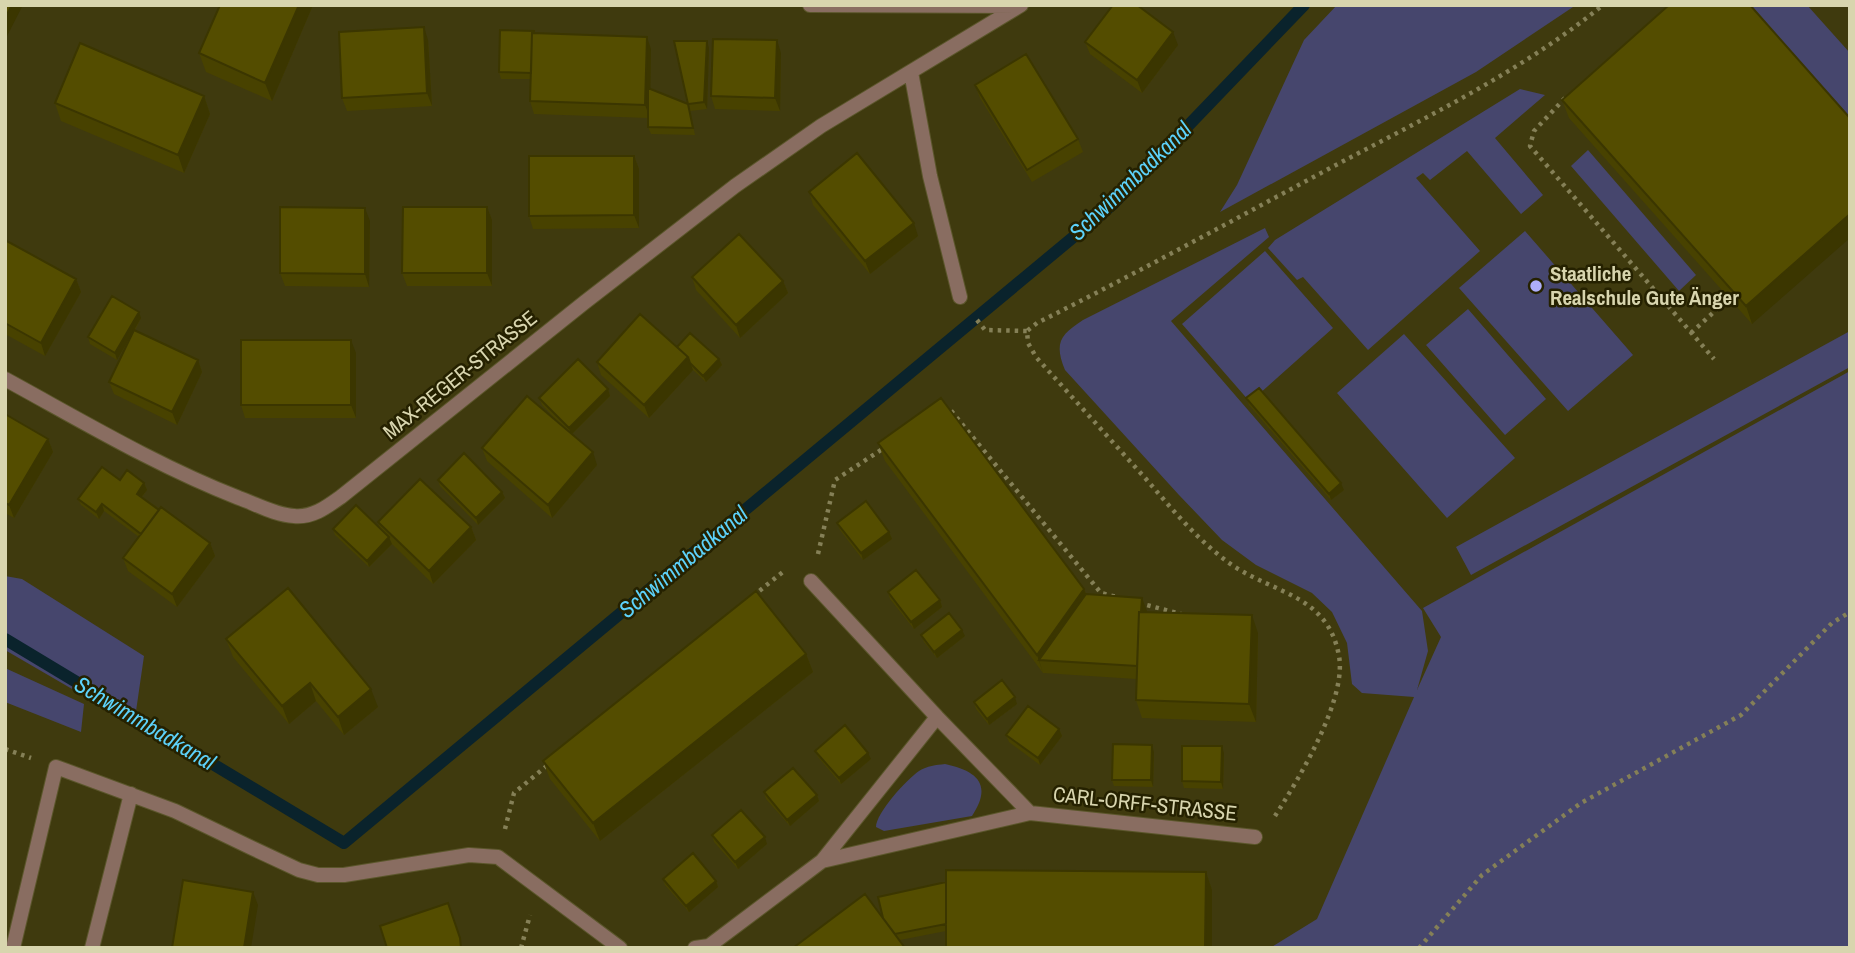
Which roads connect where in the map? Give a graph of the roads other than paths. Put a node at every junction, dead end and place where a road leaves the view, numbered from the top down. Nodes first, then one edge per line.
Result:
1 (810, 5) edge
2 (1021, 6) edge
3 (911, 72) junction
4 (960, 297) dead end
5 (5, 379) edge
6 (811, 581) road end
7 (937, 717) junction
8 (131, 794) junction
9 (1030, 813) junction
10 (1255, 837) road end
11 (822, 861) junction
12 (13, 948) edge
13 (92, 948) edge
14 (620, 948) edge
15 (695, 948) edge

1 - 2 street
2 - 3 street, MAX-REGER-STRASSE
3 - 4 street
3 - 5 street, MAX-REGER-STRASSE
6 - 7 street, CARL-ORFF-STRASSE
7 - 9 street, CARL-ORFF-STRASSE
7 - 11 street, CARL-ORFF-STRASSE
8 - 12 street
8 - 13 street
8 - 14 street
9 - 10 street, CARL-ORFF-STRASSE
9 - 11 street, CARL-ORFF-STRASSE
11 - 15 street, CARL-ORFF-STRASSE

